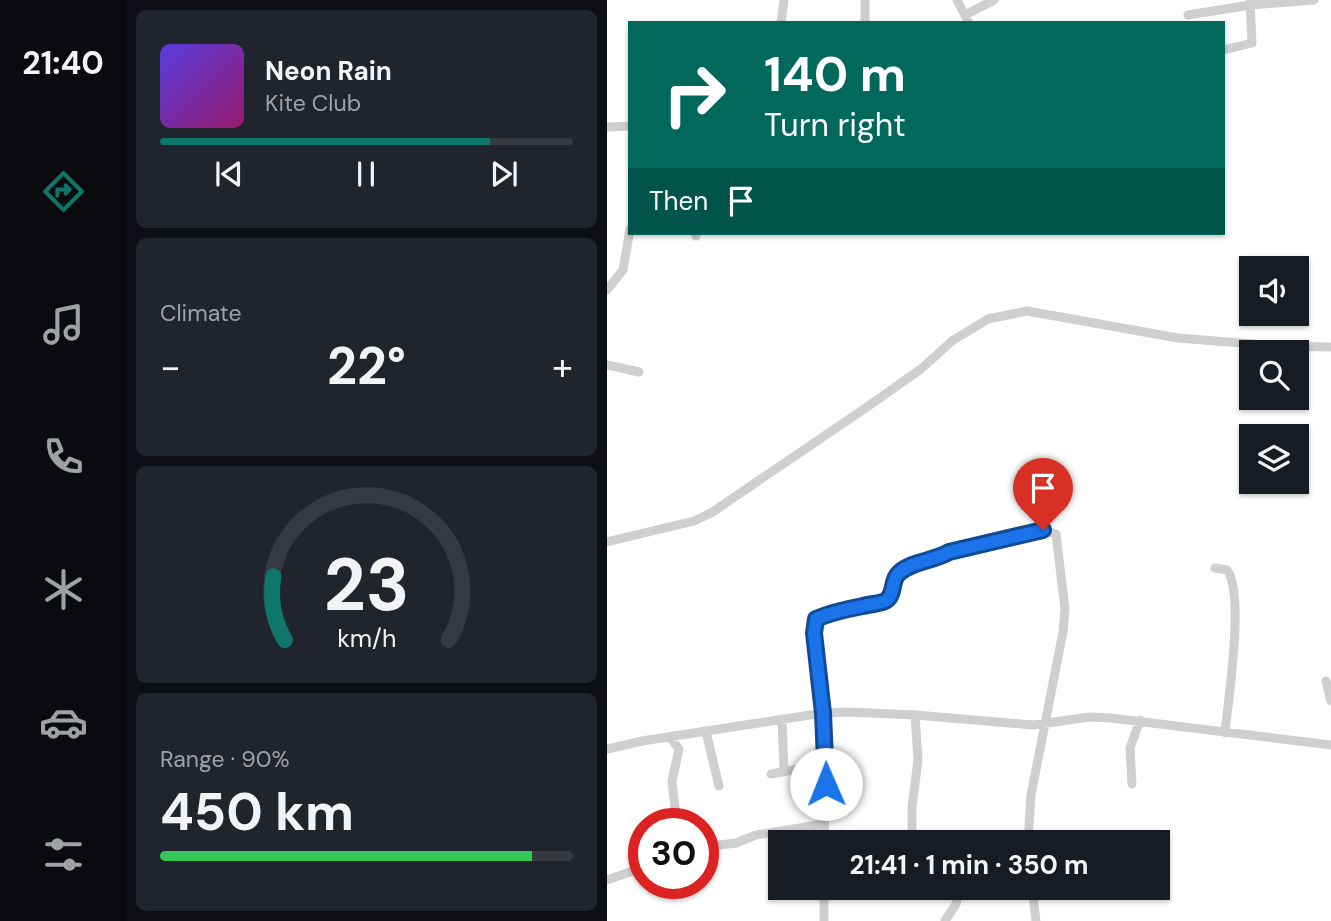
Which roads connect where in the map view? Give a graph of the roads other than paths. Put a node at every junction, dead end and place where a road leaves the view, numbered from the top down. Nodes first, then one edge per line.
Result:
1 (784, 0) edge
2 (865, 0) edge
3 (957, 0) edge
4 (994, 0) edge
5 (1314, 0) edge
6 (1250, 3) edge
7 (1188, 15) dead end
8 (967, 19) edge
9 (781, 21) edge
10 (865, 21) edge
11 (1225, 50) edge
12 (628, 126) edge
13 (607, 127) edge
14 (629, 235) edge
15 (607, 290) edge
16 (1331, 347) edge
17 (607, 365) edge
18 (639, 372) dead end
19 (607, 542) edge
20 (1215, 568) dead end
21 (1326, 681) dead end
22 (1331, 701) edge
23 (823, 713) junction
24 (915, 715) junction
25 (781, 719) junction
26 (1140, 720) junction
27 (1047, 724) junction
28 (706, 732) junction
29 (1225, 733) junction
30 (670, 737) junction
31 (1331, 745) edge
32 (607, 749) edge
33 (827, 764) junction
34 (784, 772) junction
35 (771, 774) dead end
36 (1132, 784) dead end
37 (719, 786) dead end
38 (675, 808) edge
39 (825, 824) junction
40 (825, 830) edge
41 (912, 830) edge
42 (1029, 830) edge
43 (719, 845) edge
44 (628, 873) edge
45 (607, 880) edge
46 (824, 900) edge
47 (957, 900) edge
48 (1034, 900) edge
49 (824, 921) edge
50 (945, 921) edge
51 (1036, 921) edge

1 - 9 street
2 - 10 street
3 - 8 street
4 - 8 street
5 - 6 street
6 - 7 street
6 - 11 street
12 - 13 street
14 - 15 street
16 - 19 street
17 - 18 street
20 - 29 street
21 - 22 street
23 - 24 street
23 - 25 street
23 - 27 street
23 - 33 street
24 - 27 street
24 - 41 street
25 - 28 street
25 - 34 street
26 - 27 street
26 - 29 street
26 - 36 street
27 - 42 street
28 - 30 street
28 - 37 street
29 - 31 street
30 - 32 street
30 - 38 street
33 - 34 street
33 - 39 street
34 - 35 street
39 - 40 street
39 - 43 street
44 - 45 street
46 - 49 street
47 - 50 street
48 - 51 street

